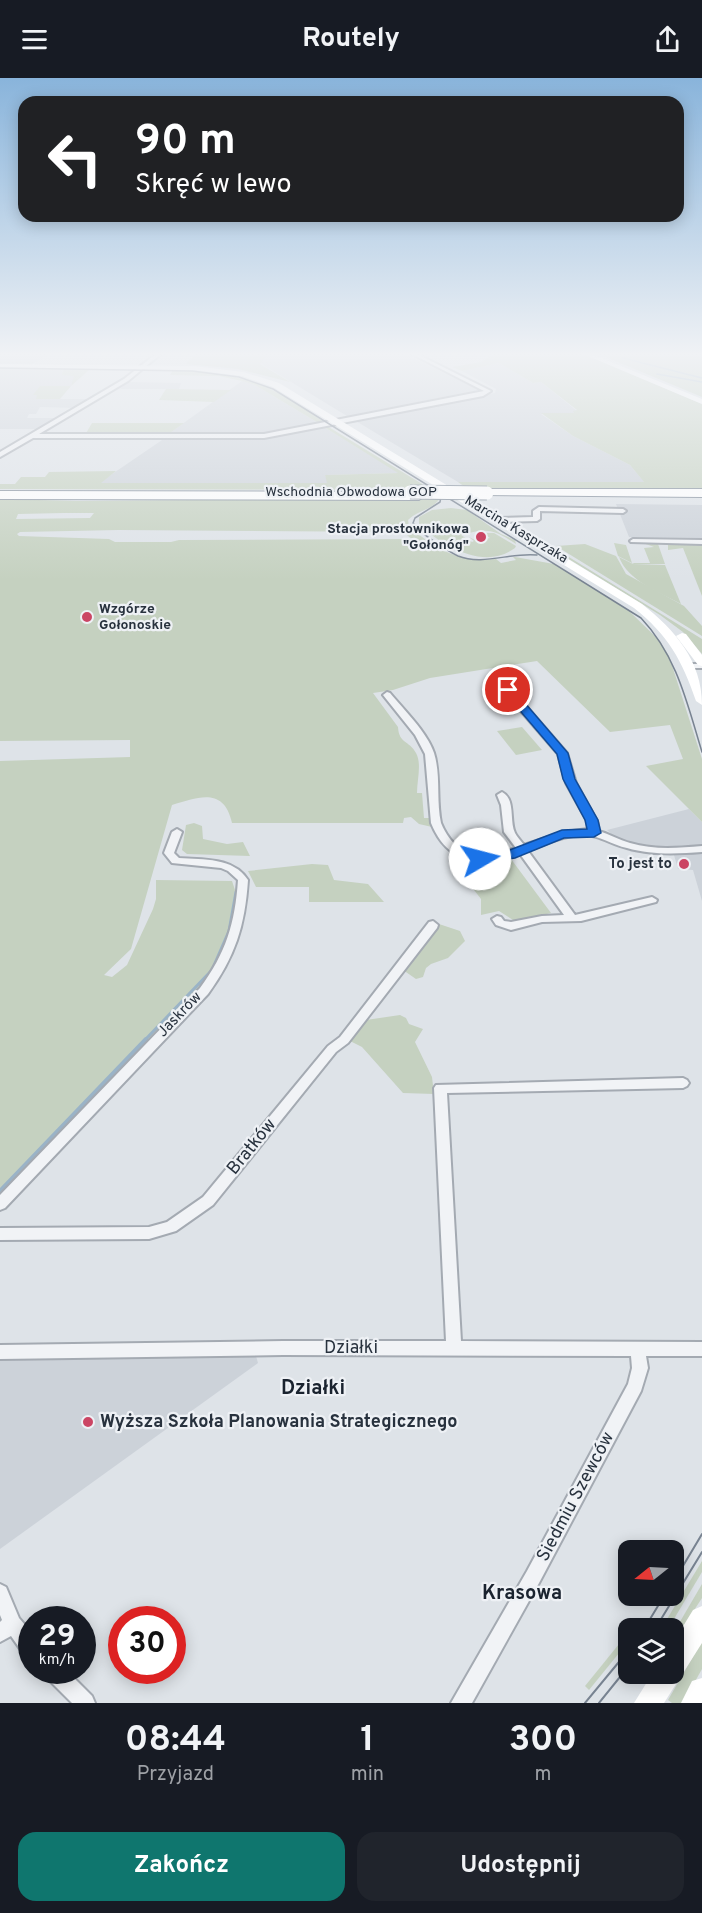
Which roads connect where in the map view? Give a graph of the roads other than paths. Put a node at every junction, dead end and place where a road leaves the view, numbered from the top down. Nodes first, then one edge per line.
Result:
1 (44, 429) edge
2 (305, 429) edge
3 (349, 429) edge
4 (32, 436) junction
5 (0, 455) edge
6 (0, 493) edge
7 (702, 493) edge
8 (489, 495) junction
9 (623, 511) dead end
10 (498, 520) junction
11 (633, 541) dead end
12 (702, 542) edge
13 (624, 596) junction
14 (699, 654) edge
15 (698, 665) edge
16 (496, 677) dead end
17 (387, 695) dead end
18 (702, 701) edge
19 (502, 795) dead end
20 (177, 832) dead end
21 (594, 833) junction
22 (702, 849) edge
23 (521, 850) junction
24 (652, 900) dead end
25 (571, 917) junction
26 (497, 919) dead end
27 (433, 925) dead end
28 (683, 1083) dead end
29 (0, 1204) edge
30 (0, 1234) edge
31 (454, 1348) junction
32 (702, 1349) edge
33 (638, 1350) junction
34 (0, 1352) edge
35 (0, 1593) edge
36 (702, 1619) edge
37 (6, 1628) edge
38 (18, 1638) edge
39 (684, 1649) edge
40 (67, 1684) edge
41 (661, 1684) edge
42 (702, 1691) edge
43 (86, 1703) edge
44 (461, 1703) edge
45 (648, 1703) edge
46 (696, 1703) edge

1 - 4 street
2 - 4 street
3 - 10 street, Marcina Kasprzaka
4 - 5 street
6 - 8 highway, Wschodnia Obwodowa GOP, bridge
7 - 8 highway, Wschodnia Obwodowa GOP
7 - 8 highway, Wschodnia Obwodowa GOP
9 - 10 street
10 - 13 street, Marcina Kasprzaka
11 - 12 street
13 - 14 street, Marcina Kasprzaka
13 - 15 street, Marcina Kasprzaka
14 - 15 street, Marcina Kasprzaka
15 - 18 street, Marcina Kasprzaka
16 - 21 street
17 - 23 street
19 - 23 street
20 - 29 street, Jaskrów
21 - 22 street
21 - 23 street
23 - 25 street
24 - 25 street
25 - 26 street
27 - 30 street, Bratków
28 - 31 street
31 - 33 street, Działki
31 - 34 street, Działki
32 - 33 street, Działki
33 - 44 street, Siedmiu Szewców
35 - 37 street
36 - 39 street
37 - 38 street
40 - 43 street
41 - 45 street
42 - 46 street

